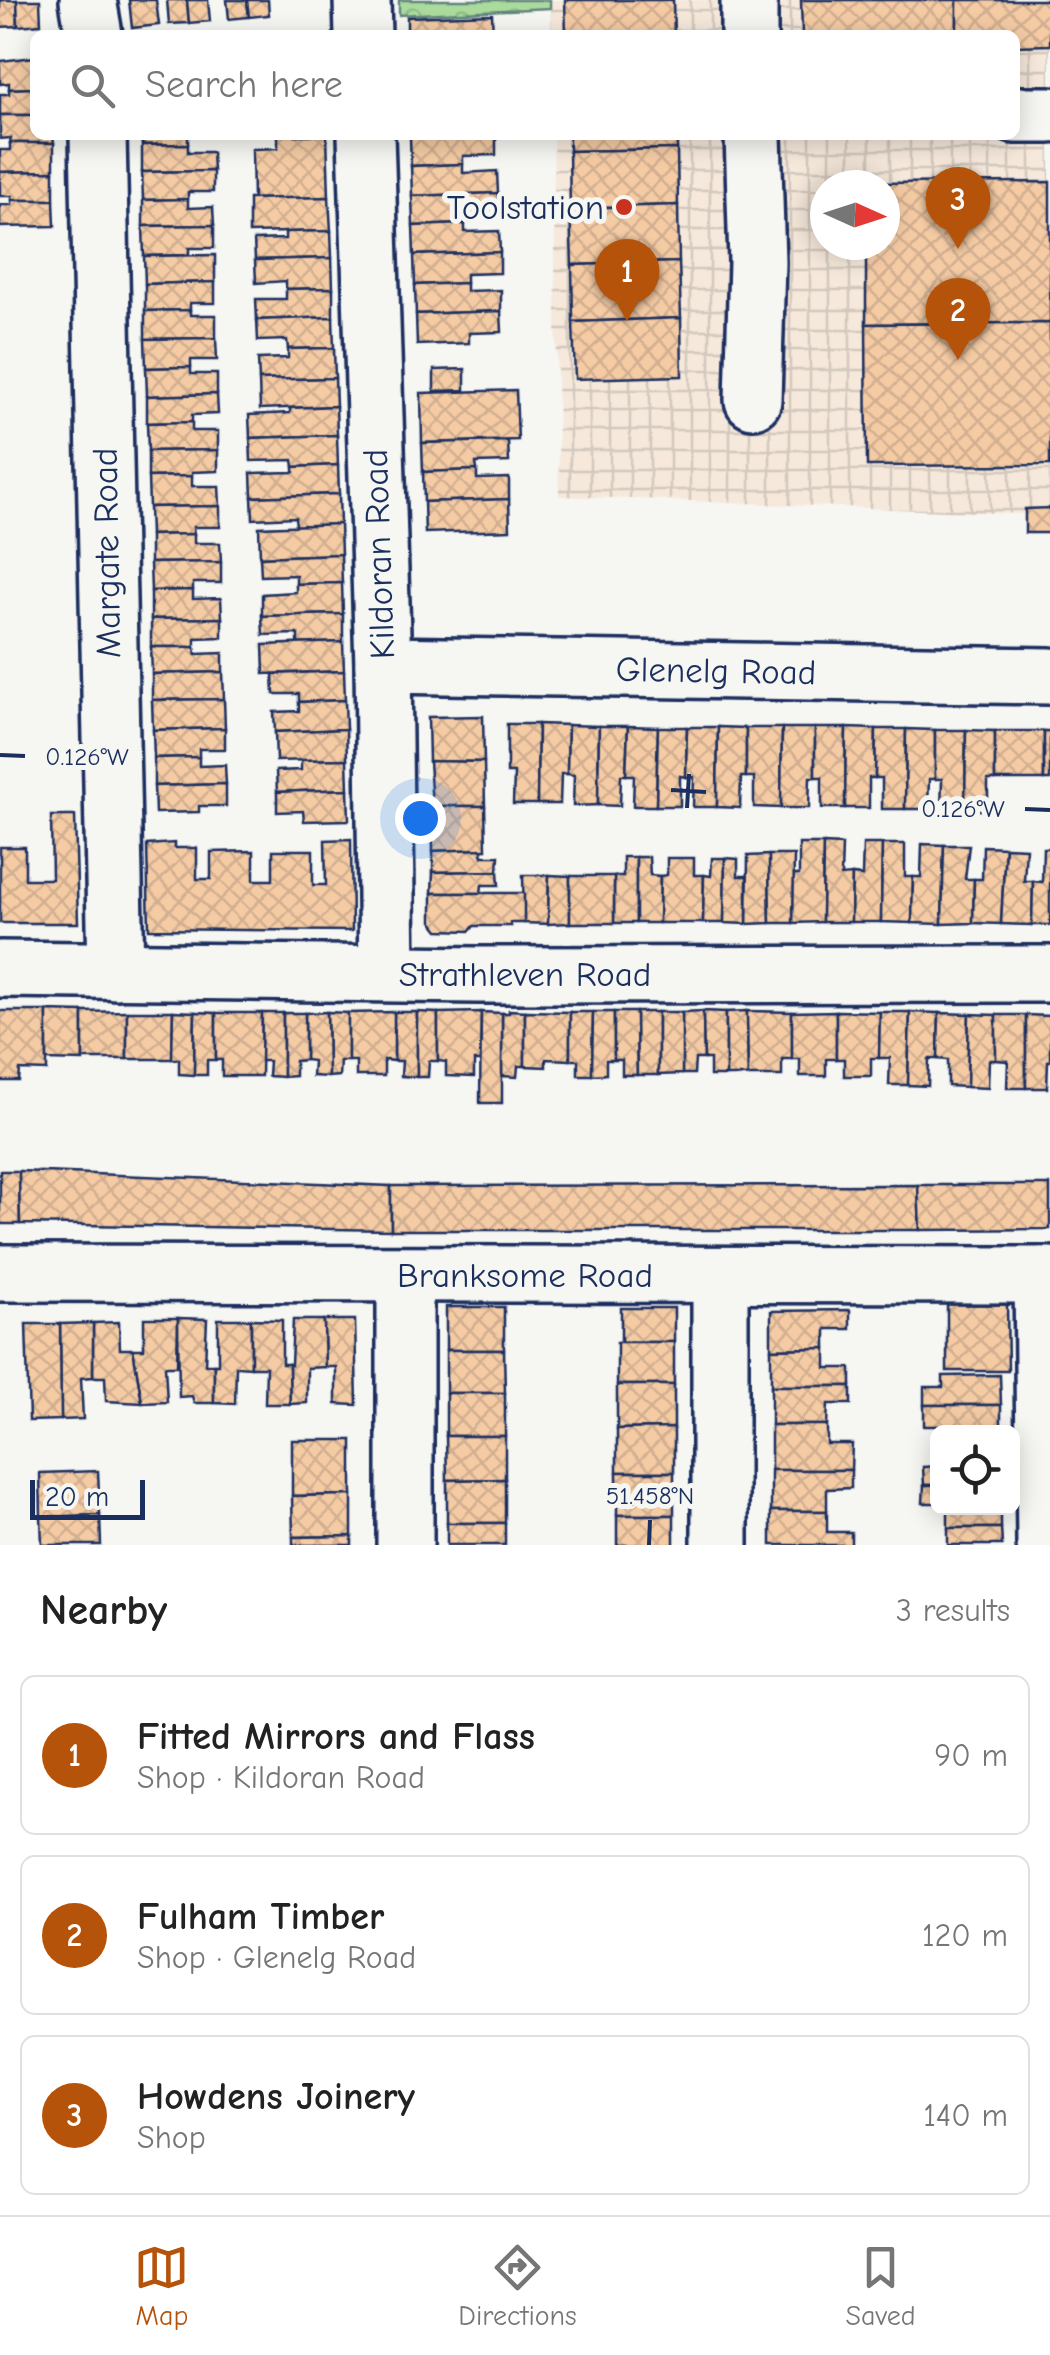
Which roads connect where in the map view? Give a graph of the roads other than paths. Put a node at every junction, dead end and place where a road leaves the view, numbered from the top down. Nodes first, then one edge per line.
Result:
1 (88, 0) edge
2 (362, 0) edge
3 (749, 0) edge
4 (93, 30) edge
5 (363, 30) edge
6 (750, 30) edge
7 (1020, 115) edge
8 (1050, 115) edge
9 (98, 140) edge
10 (366, 140) edge
11 (753, 140) edge
12 (753, 400) dead end
13 (383, 665) junction
14 (1050, 676) edge
15 (0, 969) edge
16 (116, 971) junction
17 (387, 973) junction
18 (1050, 974) edge
19 (0, 1273) edge
20 (405, 1275) junction
21 (1046, 1275) edge
22 (720, 1276) junction
23 (404, 1545) edge
24 (720, 1545) edge
25 (1045, 1545) edge

1 - 4 street
2 - 5 street
3 - 6 street
7 - 8 street
9 - 16 street, Margate Road
10 - 13 street, Kildoran Road
11 - 12 street
13 - 14 street, Glenelg Road
13 - 17 street, Kildoran Road
15 - 16 street, Strathleven Road
16 - 17 street, Strathleven Road
17 - 18 street, Strathleven Road
19 - 20 street, Branksome Road
20 - 22 street, Branksome Road
20 - 23 street
21 - 22 street, Branksome Road
21 - 25 street
22 - 24 street

